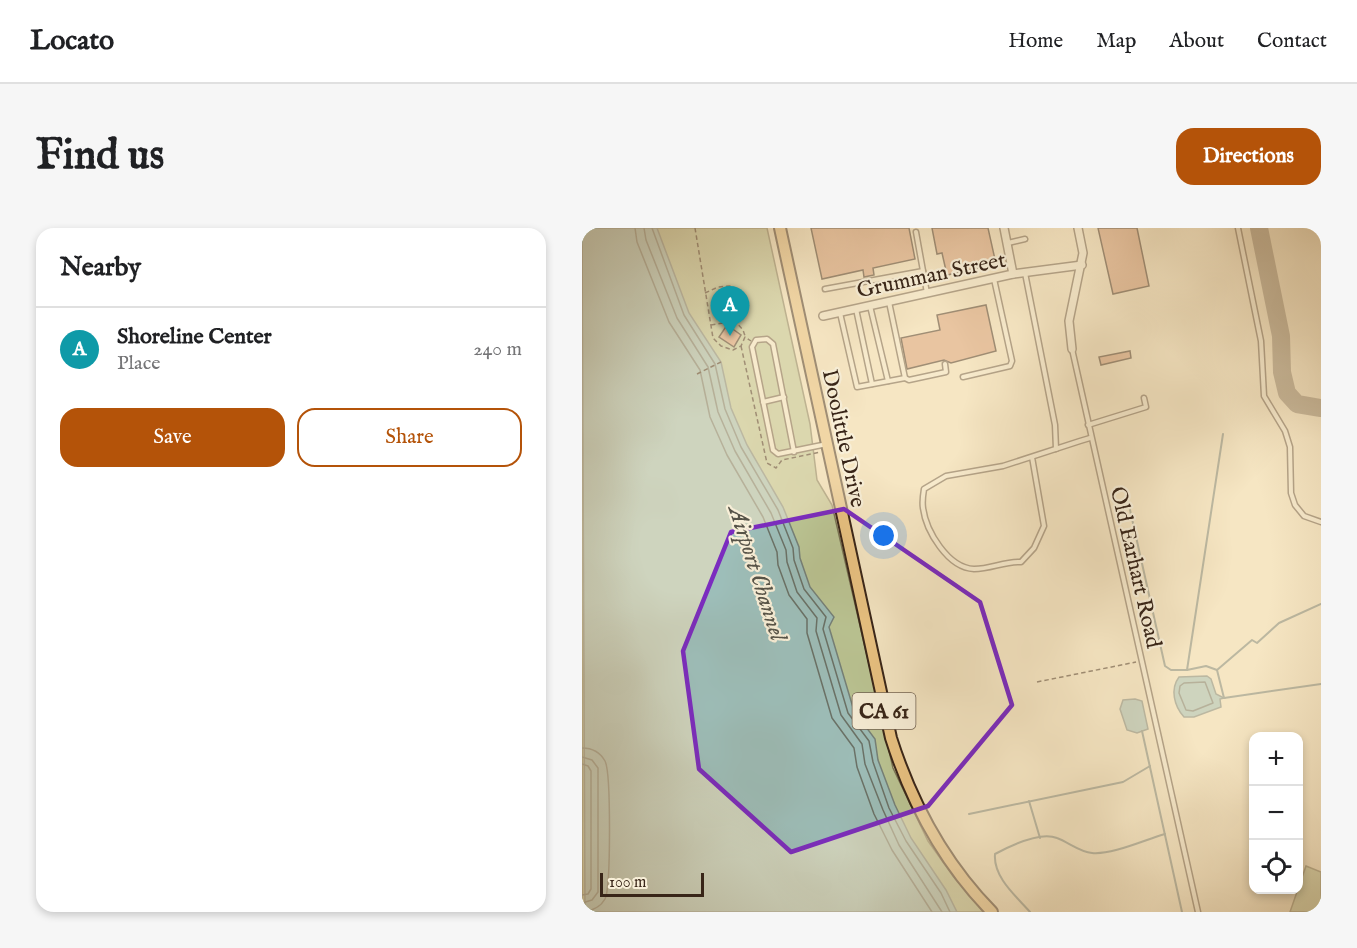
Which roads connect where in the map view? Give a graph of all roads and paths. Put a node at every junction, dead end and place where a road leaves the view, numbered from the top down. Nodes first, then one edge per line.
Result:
1 (695, 228) edge
2 (780, 228) edge
3 (1004, 228) edge
4 (1078, 228) edge
5 (1238, 228) edge
6 (916, 232) dead end
7 (1025, 239) dead end
8 (1007, 243) junction
9 (1082, 265) junction
10 (923, 271) junction
11 (1025, 272) junction
12 (1012, 274) junction
13 (994, 279) junction
14 (825, 289) dead end
15 (705, 293) junction
16 (927, 294) junction
17 (889, 302) junction
18 (870, 306) junction
19 (856, 309) junction
20 (840, 312) junction
21 (824, 316) dead end
22 (737, 323) junction
23 (710, 326) junction
24 (746, 337) junction
25 (754, 344) junction
26 (1072, 349) joint
27 (721, 362) dead end
28 (945, 364) dead end
29 (697, 374) dead end
30 (963, 377) dead end
31 (905, 378) junction
32 (888, 381) junction
33 (872, 384) junction
34 (783, 397) junction
35 (1144, 398) dead end
36 (763, 402) junction
37 (1088, 425) junction
38 (1090, 438) junction
39 (827, 444) junction
40 (1056, 449) junction
41 (794, 452) junction
42 (1032, 456) junction
43 (1321, 522) edge
44 (1140, 661) junction
45 (1037, 682) dead end
46 (992, 912) edge
47 (1198, 912) edge

1 - 15 path
2 - 39 main road, Doolittle Drive / CA 61
3 - 8 street
4 - 9 street, Old Earhart Road
5 - 43 lane
6 - 10 lane
7 - 8 lane
8 - 12 street
9 - 11 street, Grumman Street
9 - 26 street, Old Earhart Road
10 - 14 lane
10 - 16 lane
11 - 12 street, Grumman Street
11 - 40 lane
12 - 13 street, Grumman Street
13 - 16 street, Grumman Street
13 - 30 lane
15 - 22 path
15 - 23 path
16 - 17 street, Grumman Street
17 - 18 street, Grumman Street
17 - 31 lane
18 - 19 street, Grumman Street
18 - 32 lane
19 - 20 street, Grumman Street
19 - 33 lane
20 - 21 street, Grumman Street
20 - 33 lane
22 - 23 path
22 - 24 path
23 - 24 path
24 - 25 path
25 - 34 lane
25 - 36 lane
26 - 37 lane, Old Earhart Road
27 - 29 path
28 - 31 lane
31 - 32 lane
32 - 33 lane
34 - 36 lane
34 - 41 lane
35 - 37 lane
36 - 41 lane
37 - 38 lane, Old Earhart Road
38 - 40 lane
38 - 44 lane, Old Earhart Road
39 - 41 lane
39 - 46 main road, Doolittle Drive / CA 61
40 - 42 lane
42 - 42 lane
44 - 45 path
44 - 47 lane, Old Earhart Road

